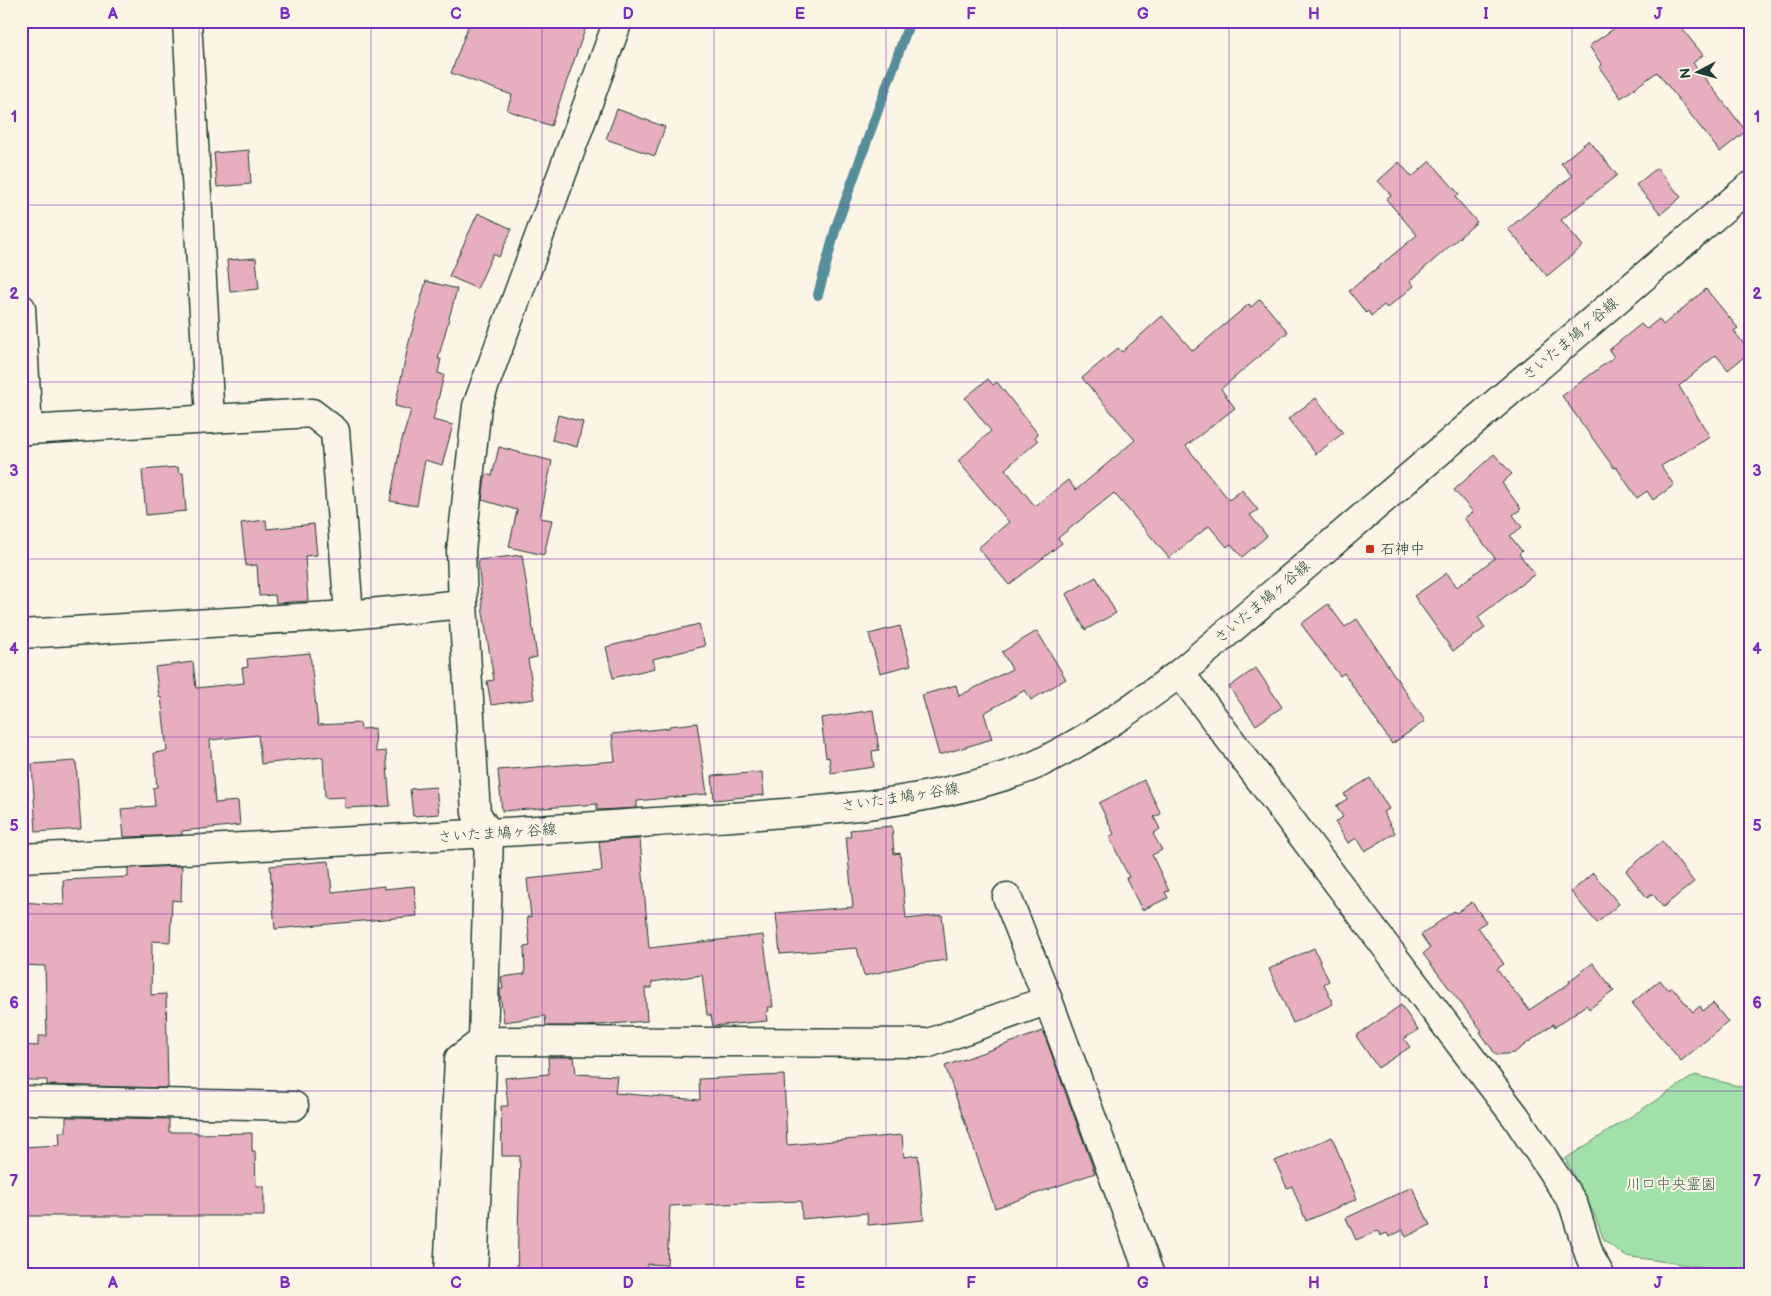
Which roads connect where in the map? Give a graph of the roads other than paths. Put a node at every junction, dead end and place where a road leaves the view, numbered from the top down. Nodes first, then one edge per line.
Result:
1 (187, 21) edge
2 (618, 21) edge
3 (1750, 186) edge
4 (21, 308) edge
5 (210, 419) junction
6 (25, 430) edge
7 (463, 604) junction
8 (349, 615) junction
9 (21, 634) edge
10 (1180, 673) junction
11 (489, 834) junction
12 (21, 858) edge
13 (1007, 897) dead end
14 (1048, 1000) junction
15 (484, 1041) junction
16 (21, 1100) edge
17 (294, 1106) dead end
18 (448, 1275) edge
19 (473, 1275) edge
20 (1150, 1275) edge
21 (1600, 1275) edge

1 - 5 street
2 - 7 street
3 - 10 street, さいたま鳩ヶ谷線
4 - 6 street
5 - 6 street
5 - 8 street
7 - 8 street
7 - 11 street
8 - 9 street
10 - 11 street, さいたま鳩ヶ谷線
10 - 21 street
11 - 12 street, さいたま鳩ヶ谷線
11 - 15 street
13 - 14 street
14 - 15 street
14 - 20 street
15 - 18 street
15 - 19 street
16 - 17 street

